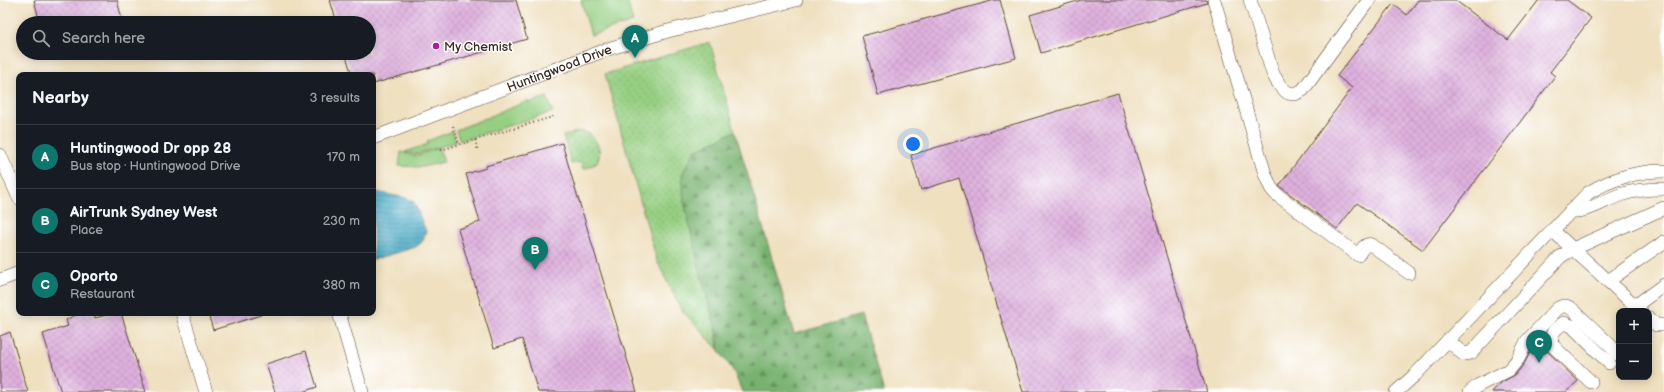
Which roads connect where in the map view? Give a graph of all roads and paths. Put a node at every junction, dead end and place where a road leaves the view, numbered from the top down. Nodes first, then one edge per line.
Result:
1 (796, 0) edge
2 (1214, 0) edge
3 (1250, 0) edge
4 (1369, 0) edge
5 (556, 116) dead end
6 (453, 126) dead end
7 (376, 137) edge
8 (475, 140) junction
9 (459, 144) junction
10 (441, 150) dead end
11 (478, 151) dead end
12 (0, 155) edge
13 (1664, 171) edge
14 (1664, 189) edge
15 (16, 191) edge
16 (1664, 208) edge
17 (1570, 211) junction
18 (1552, 230) junction
19 (1664, 242) edge
20 (1573, 249) junction
21 (1409, 273) dead end
22 (16, 274) edge
23 (0, 280) edge
24 (1608, 281) junction
25 (1664, 285) edge
26 (1638, 308) edge
27 (183, 316) edge
28 (340, 316) edge
29 (1652, 321) edge
30 (1664, 325) edge
31 (1448, 340) junction
32 (1591, 382) dead end
33 (206, 392) edge
34 (362, 392) edge
35 (1396, 392) edge
36 (1470, 392) edge

1 - 7 street, Huntingwood Drive
2 - 21 street
3 - 4 street
5 - 8 path
6 - 9 path
8 - 9 path
8 - 11 path
9 - 10 path
12 - 15 street
13 - 17 street
14 - 17 street
16 - 20 street
17 - 18 street
18 - 20 street
18 - 31 street
19 - 24 street
20 - 24 street
20 - 31 street
22 - 23 street
24 - 26 street
25 - 26 street
27 - 33 street
28 - 34 street
29 - 30 street
31 - 35 street
32 - 36 street

